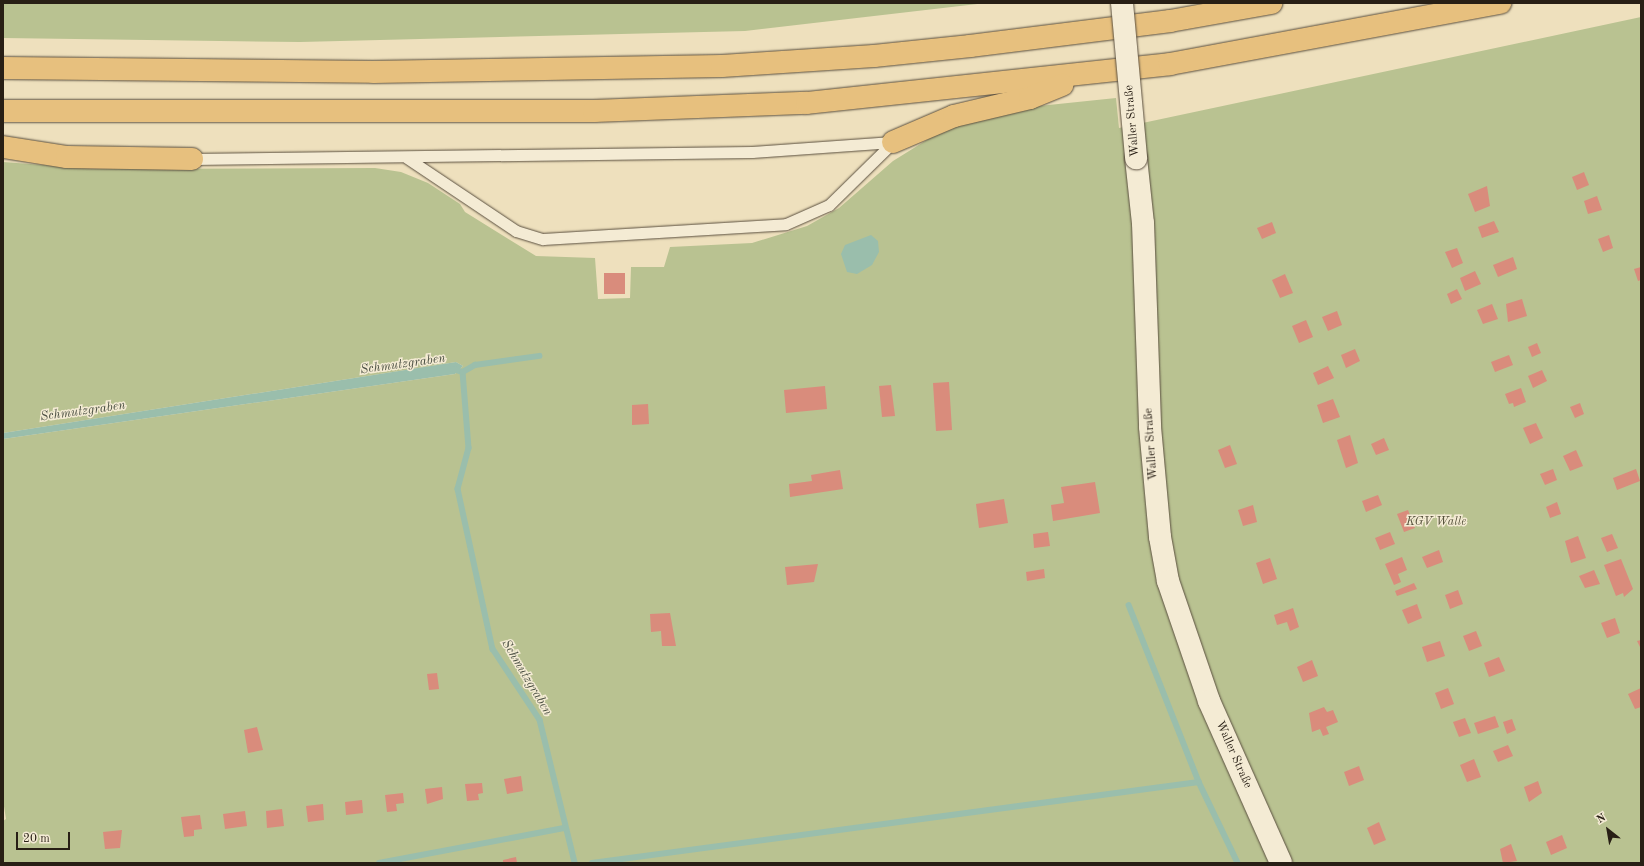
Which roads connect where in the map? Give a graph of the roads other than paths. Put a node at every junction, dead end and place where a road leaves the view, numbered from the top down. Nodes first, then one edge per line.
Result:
1 (1122, 3) edge
2 (1210, 3) edge
3 (1271, 3) edge
4 (1500, 3) edge
5 (1170, 21) junction
6 (3, 68) edge
7 (1094, 74) junction
8 (3, 111) edge
9 (893, 142) junction
10 (3, 147) edge
11 (407, 158) junction
12 (192, 159) joint
13 (1281, 863) edge

1 - 13 street, Waller Straße, bridge
2 - 5 highway
3 - 5 highway
4 - 7 highway
5 - 6 highway
7 - 8 highway
7 - 9 highway
9 - 11 lane
9 - 11 lane
10 - 12 highway
11 - 12 lane

